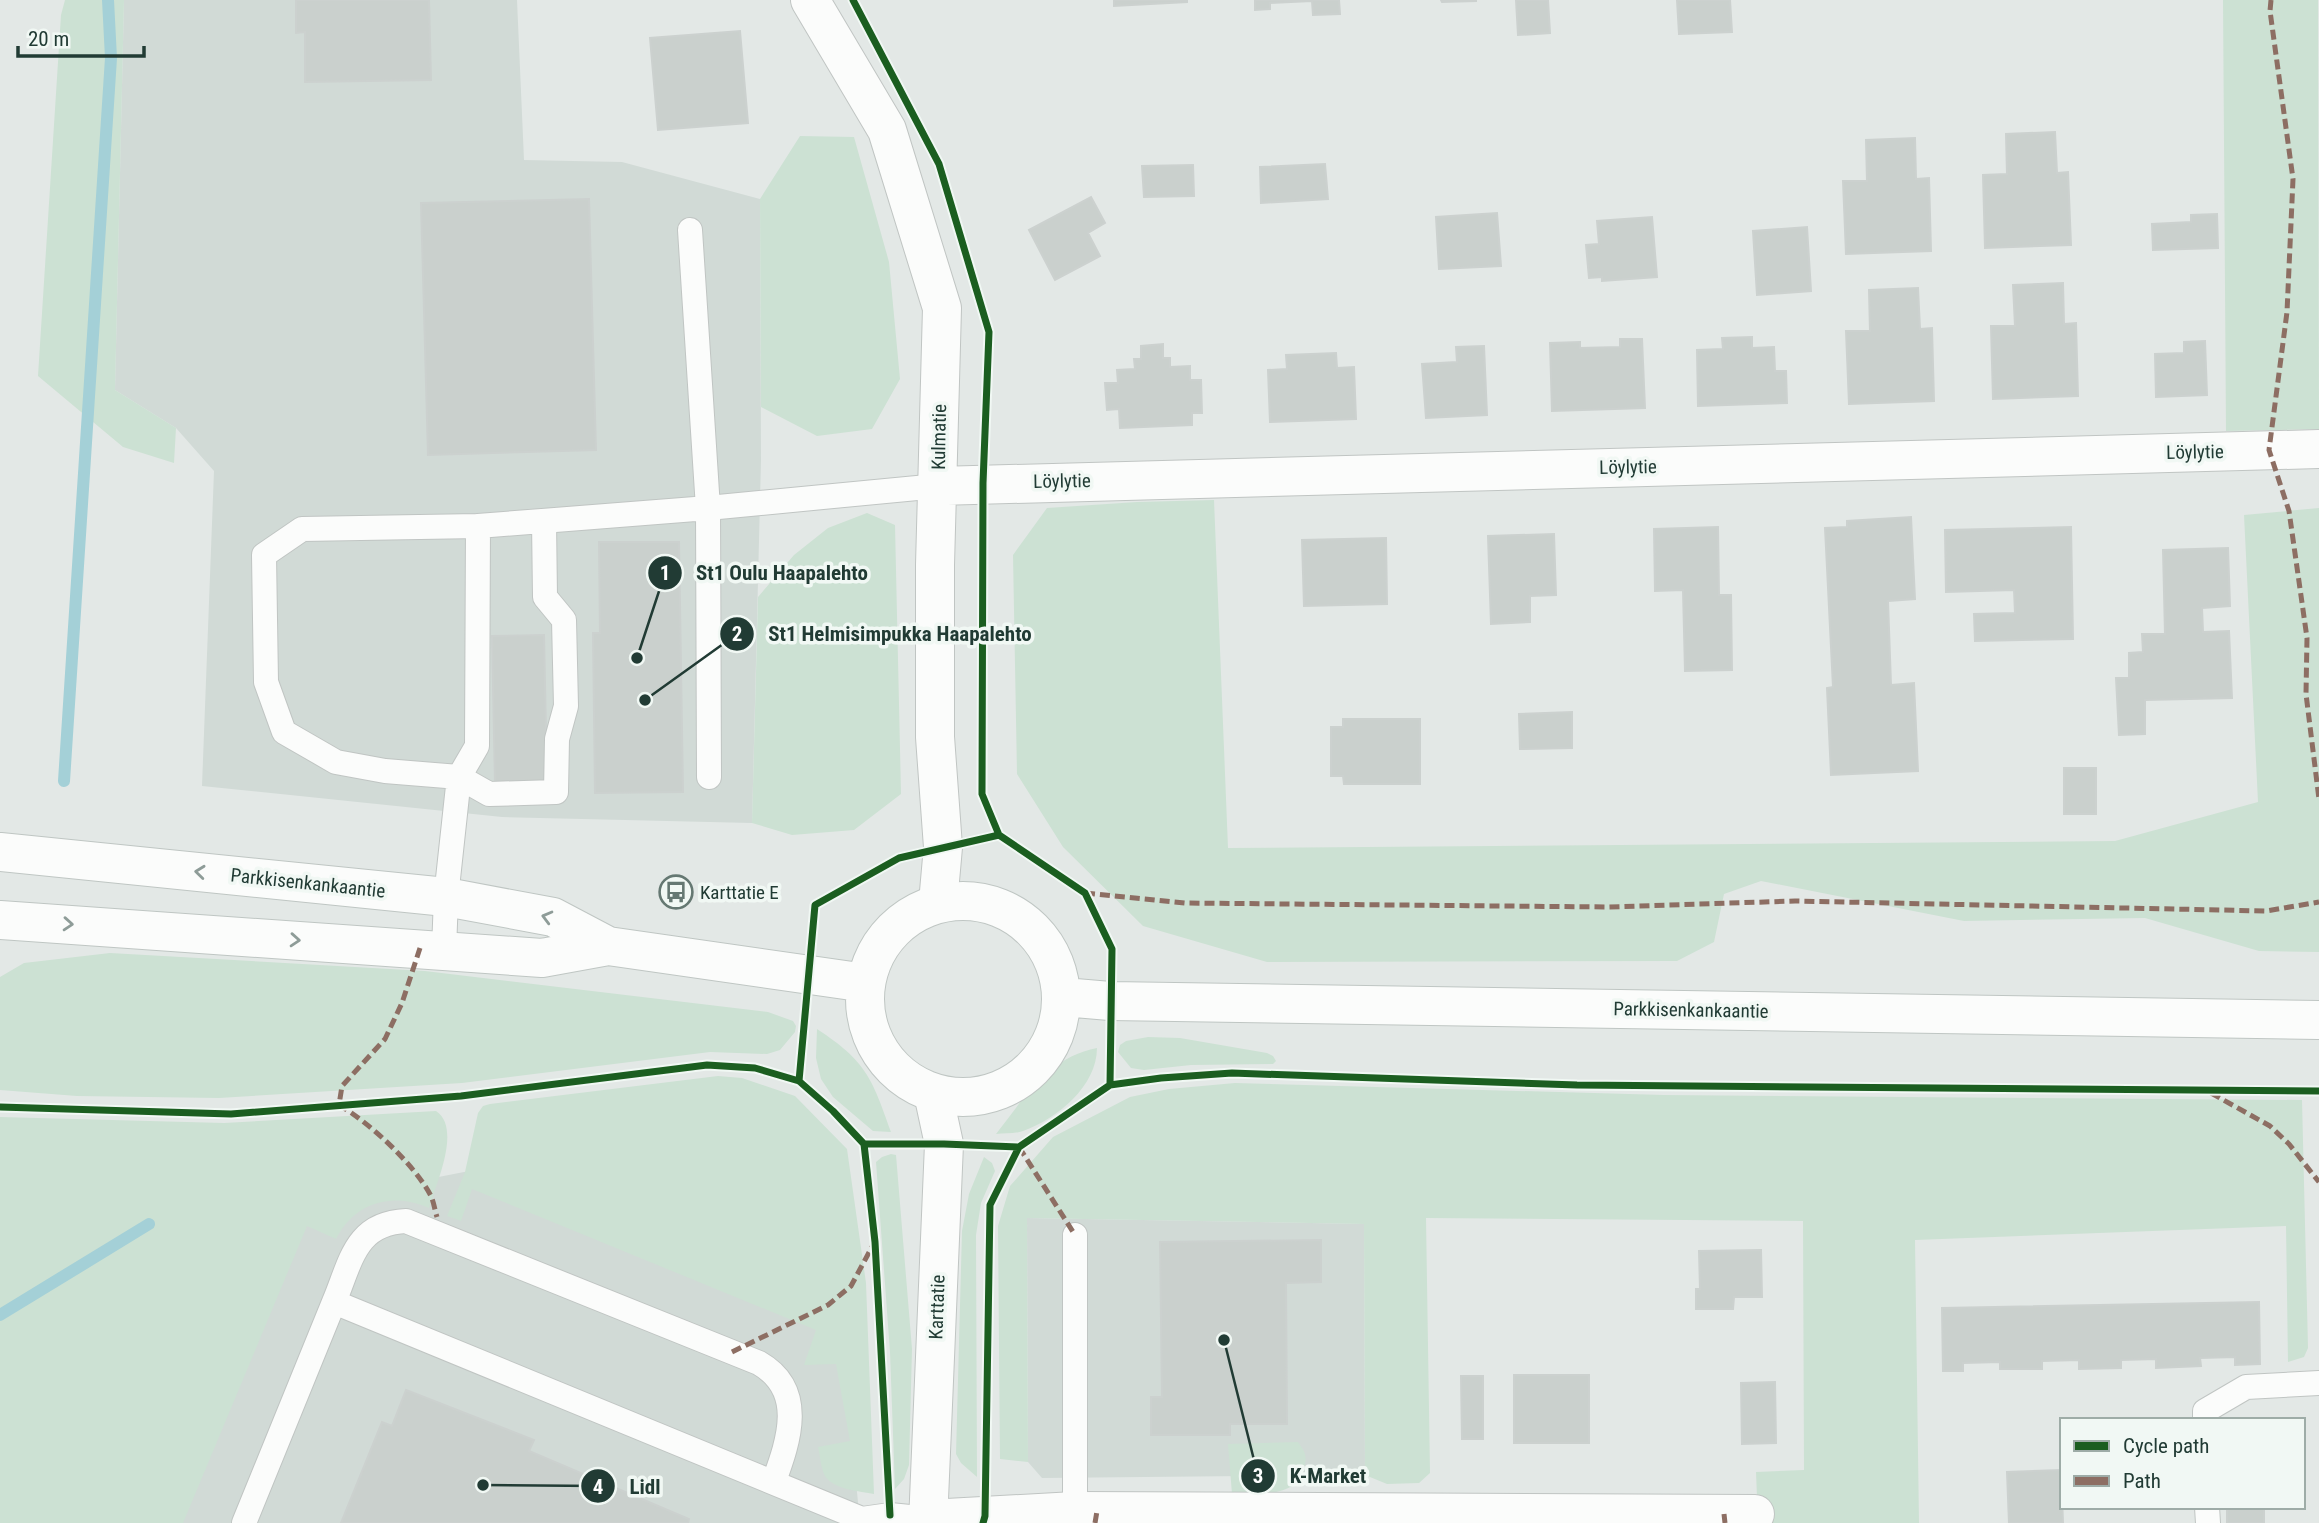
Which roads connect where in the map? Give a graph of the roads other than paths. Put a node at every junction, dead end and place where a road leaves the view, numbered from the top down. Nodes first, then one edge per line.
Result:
1 (810, 0) edge
2 (690, 230) dead end
3 (2319, 449) edge
4 (938, 486) junction
5 (708, 508) junction
6 (544, 522) junction
7 (478, 526) junction
8 (459, 777) junction
9 (709, 777) dead end
10 (0, 852) edge
11 (446, 897) junction
12 (938, 903) junction
13 (0, 920) edge
14 (608, 946) junction
15 (444, 950) junction
16 (866, 983) junction
17 (1063, 997) junction
18 (2319, 1020) edge
19 (933, 1093) junction
20 (1075, 1236) dead end
21 (334, 1302) junction
22 (2319, 1383) edge
23 (2205, 1418) edge
24 (774, 1481) junction
25 (1075, 1511) junction
26 (1755, 1514) dead end
27 (929, 1521) edge
28 (244, 1523) edge

1 - 4 street, Kulmatie
2 - 5 lane
3 - 4 street, Löylytie
4 - 5 lane
4 - 12 street, Kulmatie
5 - 6 lane
5 - 9 lane
6 - 7 lane
6 - 8 lane
7 - 8 lane
7 - 8 lane
8 - 11 lane
11 -> 10 street, Parkkisenkankaantie
14 -> 11 street, Parkkisenkankaantie
11 - 15 lane
12 - 16 street
12 - 17 street
13 -> 15 street, Parkkisenkankaantie
14 - 15 street, Parkkisenkankaantie
14 - 16 street, Parkkisenkankaantie
16 - 19 street
17 - 18 street, Parkkisenkankaantie
17 - 19 street
19 - 27 street, Karttatie
20 - 25 lane
21 - 24 lane
21 - 24 lane
21 - 28 lane
22 - 23 lane
24 - 27 lane
25 - 26 street
25 - 27 street

